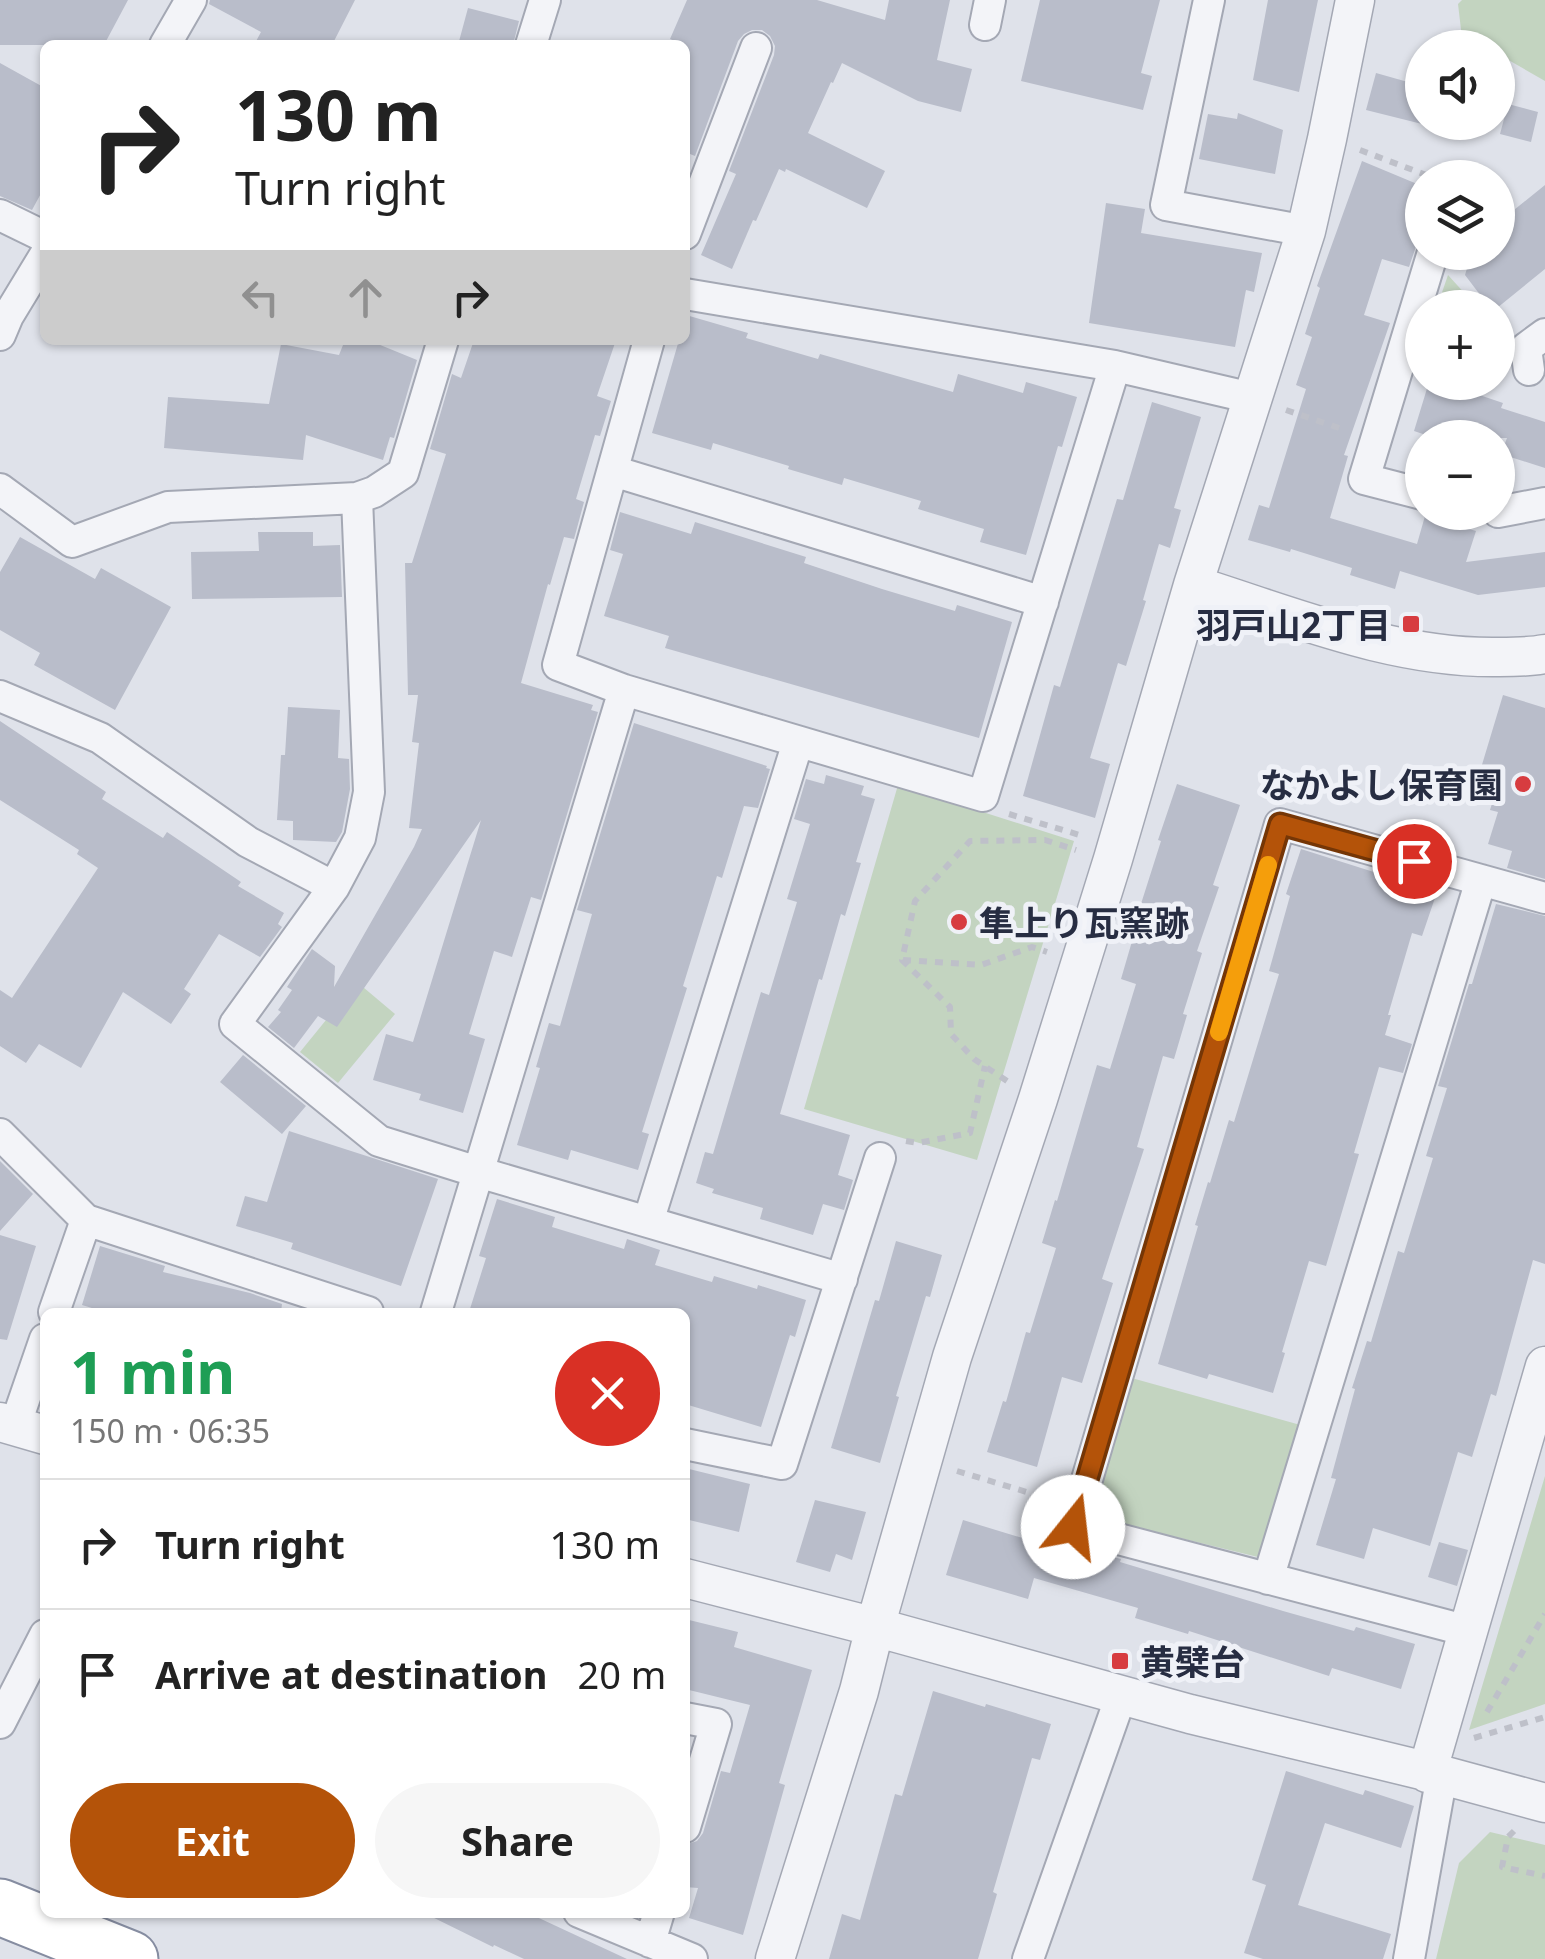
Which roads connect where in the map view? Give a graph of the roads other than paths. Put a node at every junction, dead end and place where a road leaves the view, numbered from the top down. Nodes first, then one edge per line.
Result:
1 (190, 0) edge
2 (545, 0) edge
3 (1209, 0) edge
4 (1354, 0) edge
5 (169, 40) edge
6 (533, 40) edge
7 (756, 48) dead end
8 (0, 214) edge
9 (690, 221) edge
10 (1306, 230) junction
11 (40, 234) edge
12 (40, 263) edge
13 (1427, 270) edge
14 (690, 295) edge
15 (0, 334) edge
16 (1545, 334) edge
17 (441, 345) edge
18 (648, 345) edge
19 (1115, 366) junction
20 (1530, 370) dead end
21 (1252, 398) junction
22 (613, 471) junction
23 (0, 489) edge
24 (1405, 489) edge
25 (358, 498) junction
26 (1545, 503) edge
27 (1515, 508) edge
28 (1193, 585) junction
29 (1043, 602) junction
30 (1545, 654) edge
31 (624, 690) junction
32 (0, 696) edge
33 (798, 742) junction
34 (1481, 880) junction
35 (334, 887) junction
36 (1545, 898) edge
37 (0, 1134) edge
38 (880, 1158) dead end
39 (478, 1172) junction
40 (86, 1220) junction
41 (648, 1222) junction
42 (842, 1279) junction
43 (55, 1308) edge
44 (356, 1308) edge
45 (437, 1308) edge
46 (40, 1356) edge
47 (1545, 1366) edge
48 (20, 1428) edge
49 (690, 1445) edge
50 (690, 1579) edge
51 (1268, 1579) junction
52 (875, 1627) junction
53 (1468, 1631) junction
54 (40, 1644) edge
55 (1120, 1696) junction
56 (690, 1719) edge
57 (0, 1724) edge
58 (1434, 1774) junction
59 (1545, 1803) edge
60 (690, 1810) edge
61 (0, 1908) edge
62 (609, 1918) edge
63 (654, 1927) edge
64 (130, 1959) edge
65 (692, 1959) edge
66 (775, 1959) edge
67 (1028, 1959) edge
68 (1409, 1959) edge

1 - 5 street
2 - 6 street
3 - 10 street
4 - 10 street
7 - 9 street
8 - 11 street
10 - 21 street
12 - 15 street
13 - 24 street
14 - 19 street
16 - 20 street
17 - 25 street
18 - 22 street
19 - 21 street
19 - 29 street
21 - 28 street
22 - 29 street
22 - 31 street
23 - 25 street
25 - 35 street
26 - 27 street
28 - 30 street
28 - 52 street
29 - 33 street
31 - 33 street
31 - 39 street
32 - 35 street
33 - 41 street
34 - 36 street
34 - 51 street
34 - 51 street
35 - 39 street
37 - 40 street
38 - 42 street
39 - 41 street
39 - 45 street
40 - 43 street
40 - 44 street
41 - 42 street
42 - 49 street
46 - 48 street
47 - 53 street
50 - 52 street
51 - 53 street
52 - 55 street
52 - 66 street
53 - 58 street
54 - 57 street
55 - 58 street
55 - 67 street
56 - 60 street
58 - 59 street
58 - 68 street
61 - 64 highway
62 - 63 street
63 - 65 street

